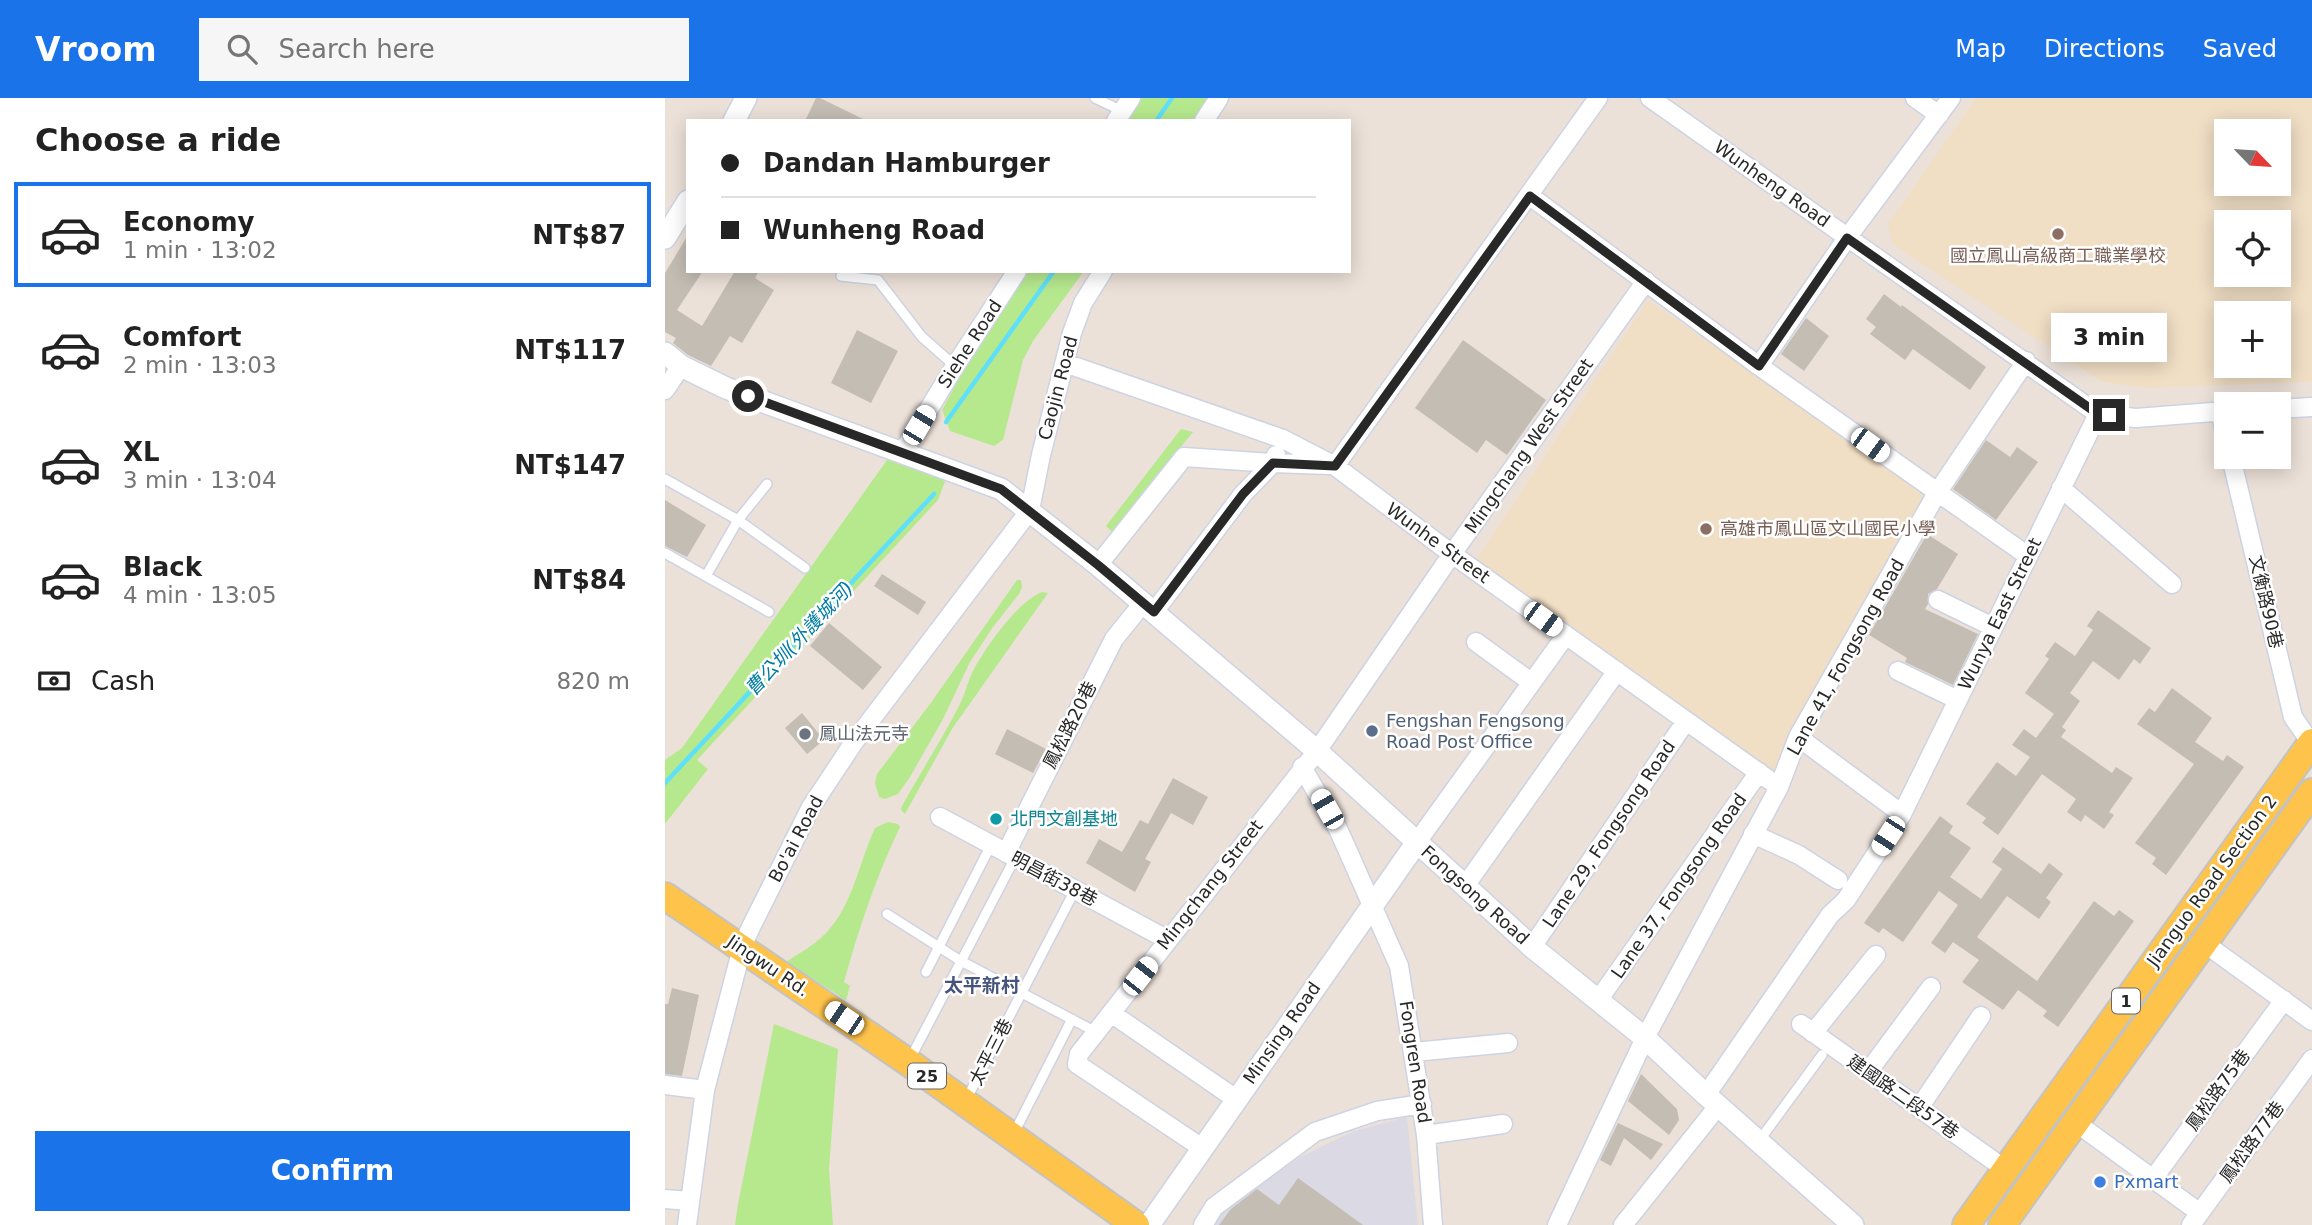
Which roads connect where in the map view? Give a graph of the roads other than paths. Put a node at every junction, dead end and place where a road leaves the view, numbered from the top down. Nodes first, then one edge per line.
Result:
1 (746, 98) edge
2 (1095, 98) edge
3 (1219, 98) edge
4 (1598, 98) edge
5 (1650, 98) edge
6 (1915, 98) edge
7 (1951, 98) edge
8 (1123, 110) edge
9 (1939, 115) junction
10 (735, 119) edge
11 (1205, 119) edge
12 (1530, 196) junction
13 (686, 204) edge
14 (665, 238) edge
15 (1847, 238) junction
16 (1016, 273) edge
17 (1102, 273) edge
18 (841, 276) dead end
19 (1646, 281) junction
20 (673, 360) edge
21 (2026, 361) junction
22 (1065, 363) junction
23 (955, 366) junction
24 (1759, 366) junction
25 (665, 390) edge
26 (2312, 407) edge
27 (2291, 408) edge
28 (2214, 412) edge
29 (2098, 414) junction
30 (1283, 439) junction
31 (902, 453) junction
32 (1273, 463) junction
33 (1335, 466) junction
34 (2234, 469) edge
35 (665, 479) edge
36 (767, 484) dead end
37 (2061, 488) junction
38 (1937, 493) junction
39 (1030, 510) junction
40 (739, 520) junction
41 (665, 553) edge
42 (1452, 554) junction
43 (2028, 556) junction
44 (1098, 565) junction
45 (805, 568) dead end
46 (706, 576) junction
47 (2172, 584) dead end
48 (1938, 600) dead end
49 (1149, 608) junction
50 (769, 612) dead end
51 (1993, 627) junction
52 (1566, 635) junction
53 (1476, 642) dead end
54 (1617, 671) junction
55 (1898, 671) dead end
56 (1531, 682) junction
57 (1958, 700) junction
58 (1686, 721) junction
59 (1798, 737) junction
60 (2312, 743) edge
61 (1317, 751) junction
62 (1302, 767) junction
63 (1759, 772) junction
64 (2286, 778) junction
65 (1779, 787) junction
66 (2311, 796) edge
67 (1902, 814) junction
68 (940, 817) dead end
69 (1753, 834) junction
70 (1417, 842) junction
71 (1004, 852) junction
72 (1838, 880) dead end
73 (1465, 886) junction
74 (1075, 890) junction
75 (665, 896) edge
76 (1371, 905) junction
77 (887, 914) dead end
78 (1168, 940) junction
79 (2204, 943) junction
80 (939, 947) junction
81 (1532, 947) junction
82 (742, 948) junction
83 (1876, 955) dead end
84 (961, 961) junction
85 (926, 972) dead end
86 (1931, 987) dead end
87 (1022, 993) junction
88 (1599, 999) junction
89 (2284, 1000) junction
90 (1111, 1013) junction
91 (1981, 1016) dead end
92 (1072, 1019) junction
93 (2312, 1021) edge
94 (1096, 1032) junction
95 (1645, 1038) junction
96 (1508, 1043) dead end
97 (1414, 1052) junction
98 (1822, 1055) dead end
99 (2312, 1059) edge
100 (908, 1062) junction
101 (1868, 1072) junction
102 (665, 1085) edge
103 (705, 1090) junction
104 (1236, 1099) junction
105 (1713, 1100) junction
106 (965, 1103) junction
107 (1422, 1104) junction
108 (1919, 1108) junction
109 (2075, 1122) junction
110 (1503, 1124) dead end
111 (1426, 1135) junction
112 (1012, 1137) junction
113 (1759, 1141) junction
114 (1202, 1148) junction
115 (2005, 1169) junction
116 (2153, 1179) junction
117 (665, 1199) edge
118 (689, 1200) junction
119 (2195, 1219) edge
120 (687, 1225) edge
121 (1136, 1225) edge
122 (1149, 1225) edge
123 (1203, 1225) edge
124 (1433, 1225) edge
125 (1557, 1225) edge
126 (1623, 1225) edge
127 (1853, 1225) edge
128 (1966, 1225) edge
129 (2001, 1225) edge

1 - 10 street
2 - 8 lane
3 - 11 street
4 - 12 street
5 - 15 street, Wunheng Road
6 - 9 street
7 - 9 street
9 - 15 street
12 - 19 street
12 - 33 street
13 - 14 street
15 - 21 street, Wunheng Road
15 - 24 street
16 - 23 street, Siehe Road
17 - 22 street, Caojin Road
18 - 23 lane
19 - 24 street
19 - 42 street, Mingchang West Street
20 - 25 street
20 - 31 street, Fongsong Road
21 - 29 street, Wunheng Road
21 - 38 street, Lane 41, Fongsong Road
22 - 30 street, Wunhe Street
22 - 39 street, Caojin Road
23 - 31 street, Siehe Road
24 - 38 street
26 - 27 street
28 - 29 street
29 - 37 street, Wunya East Street
30 - 32 street
30 - 33 street, Wunhe Street
31 - 39 street, Fongsong Road
32 - 33 street
32 - 44 street
32 - 49 street, 鳳松路20巷
33 - 42 street, Wunhe Street
34 - 60 street, 文衡路90巷
35 - 40 lane
36 - 40 lane
37 - 43 street, Wunya East Street
37 - 47 street
38 - 43 street
38 - 59 street, Lane 41, Fongsong Road
39 - 44 street, Fongsong Road
39 - 82 street, Bo'ai Road
40 - 45 lane
40 - 46 lane
41 - 46 lane
42 - 52 street, Wunhe Street
42 - 61 street, Mingchang West Street
43 - 51 street, Wunya East Street
44 - 49 street, Fongsong Road
46 - 50 lane
48 - 51 street
49 - 61 street, Fongsong Road
49 - 71 street, 鳳松路20巷
51 - 57 street, Wunya East Street
52 - 54 street, Wunhe Street
52 - 56 street
53 - 56 street
54 - 58 street, Wunhe Street
54 - 73 street
55 - 57 street
56 - 70 street
57 - 67 street, Wunya East Street
58 - 63 street, Wunhe Street
58 - 81 street, Lane 29, Fongsong Road
59 - 65 street, Lane 41, Fongsong Road
59 - 67 street
60 - 64 main road, Jianguo Road Section 2 / 1
61 - 62 street, Mingchang Street
61 - 70 street, Fongsong Road
62 - 76 street, Fongren Road
62 - 78 street, Mingchang Street
63 - 65 street, Wunhe Street
63 - 88 street, Lane 37, Fongsong Road
64 - 66 street
64 - 115 main road, Jianguo Road Section 2 / 1
65 - 69 street, Lane 41, Fongsong Road
66 - 79 main road, Jianguo Road Section 2 / 1
67 - 105 street, Wunya East Street
68 - 71 street, 明昌街38巷
69 - 72 street
69 - 95 street, Lane 41, Fongsong Road
70 - 73 street, Fongsong Road
70 - 76 street, Minsing Road
71 - 74 street, 明昌街38巷
71 - 80 lane
71 - 84 lane
73 - 81 street, Fongsong Road
74 - 78 street, 明昌街38巷
74 - 87 lane, 太平三巷
75 - 82 main road, Jingwu Rd. / 25
76 - 97 street, Fongren Road
76 - 104 street, Minsing Road
77 - 80 lane
78 - 90 street, Mingchang Street
79 - 89 street
79 - 109 main road, Jianguo Road Section 2 / 1
80 - 84 lane
80 - 85 lane
81 - 88 street, Fongsong Road
82 - 100 main road, Jingwu Rd. / 25
82 - 103 street, Bo'ai Road
83 - 101 street, 建國路二段57巷
84 - 87 lane
84 - 100 lane
86 - 101 street
87 - 92 lane
87 - 106 lane, 太平三巷
88 - 95 street, Fongsong Road
89 - 93 street
89 - 116 street, 鳳松路75巷
90 - 94 street, Mingchang Street
90 - 104 street
91 - 108 street
92 - 94 lane
92 - 112 lane
94 - 114 street, Mingchang Street
95 - 105 street, Fongsong Road
95 - 125 street, Lane 41, Fongsong Road
96 - 97 street
97 - 107 street, Fongren Road
98 - 113 lane
99 - 119 street, 鳳松路77巷
100 - 106 main road, Jingwu Rd. / 25
101 - 108 street, 建國路二段57巷
102 - 103 street
103 - 118 street, Bo'ai Road
104 - 114 street, Minsing Road
105 - 113 street, Fongsong Road
105 - 126 street, Wunya East Street
106 - 112 main road, Jingwu Rd. / 25
107 - 111 street, Fongren Road
107 - 123 street
108 - 115 street, 建國路二段57巷
109 - 116 street
109 - 129 main road, Jianguo Road Section 2 / 1
110 - 111 street
111 - 124 street, Fongren Road
112 - 121 main road, Jingwu Rd. / 25
113 - 127 street, Fongsong Road
114 - 122 street, Minsing Road
115 - 128 main road, Jianguo Road Section 2 / 1
116 - 119 street
117 - 118 street
118 - 120 street, Bo'ai Road

